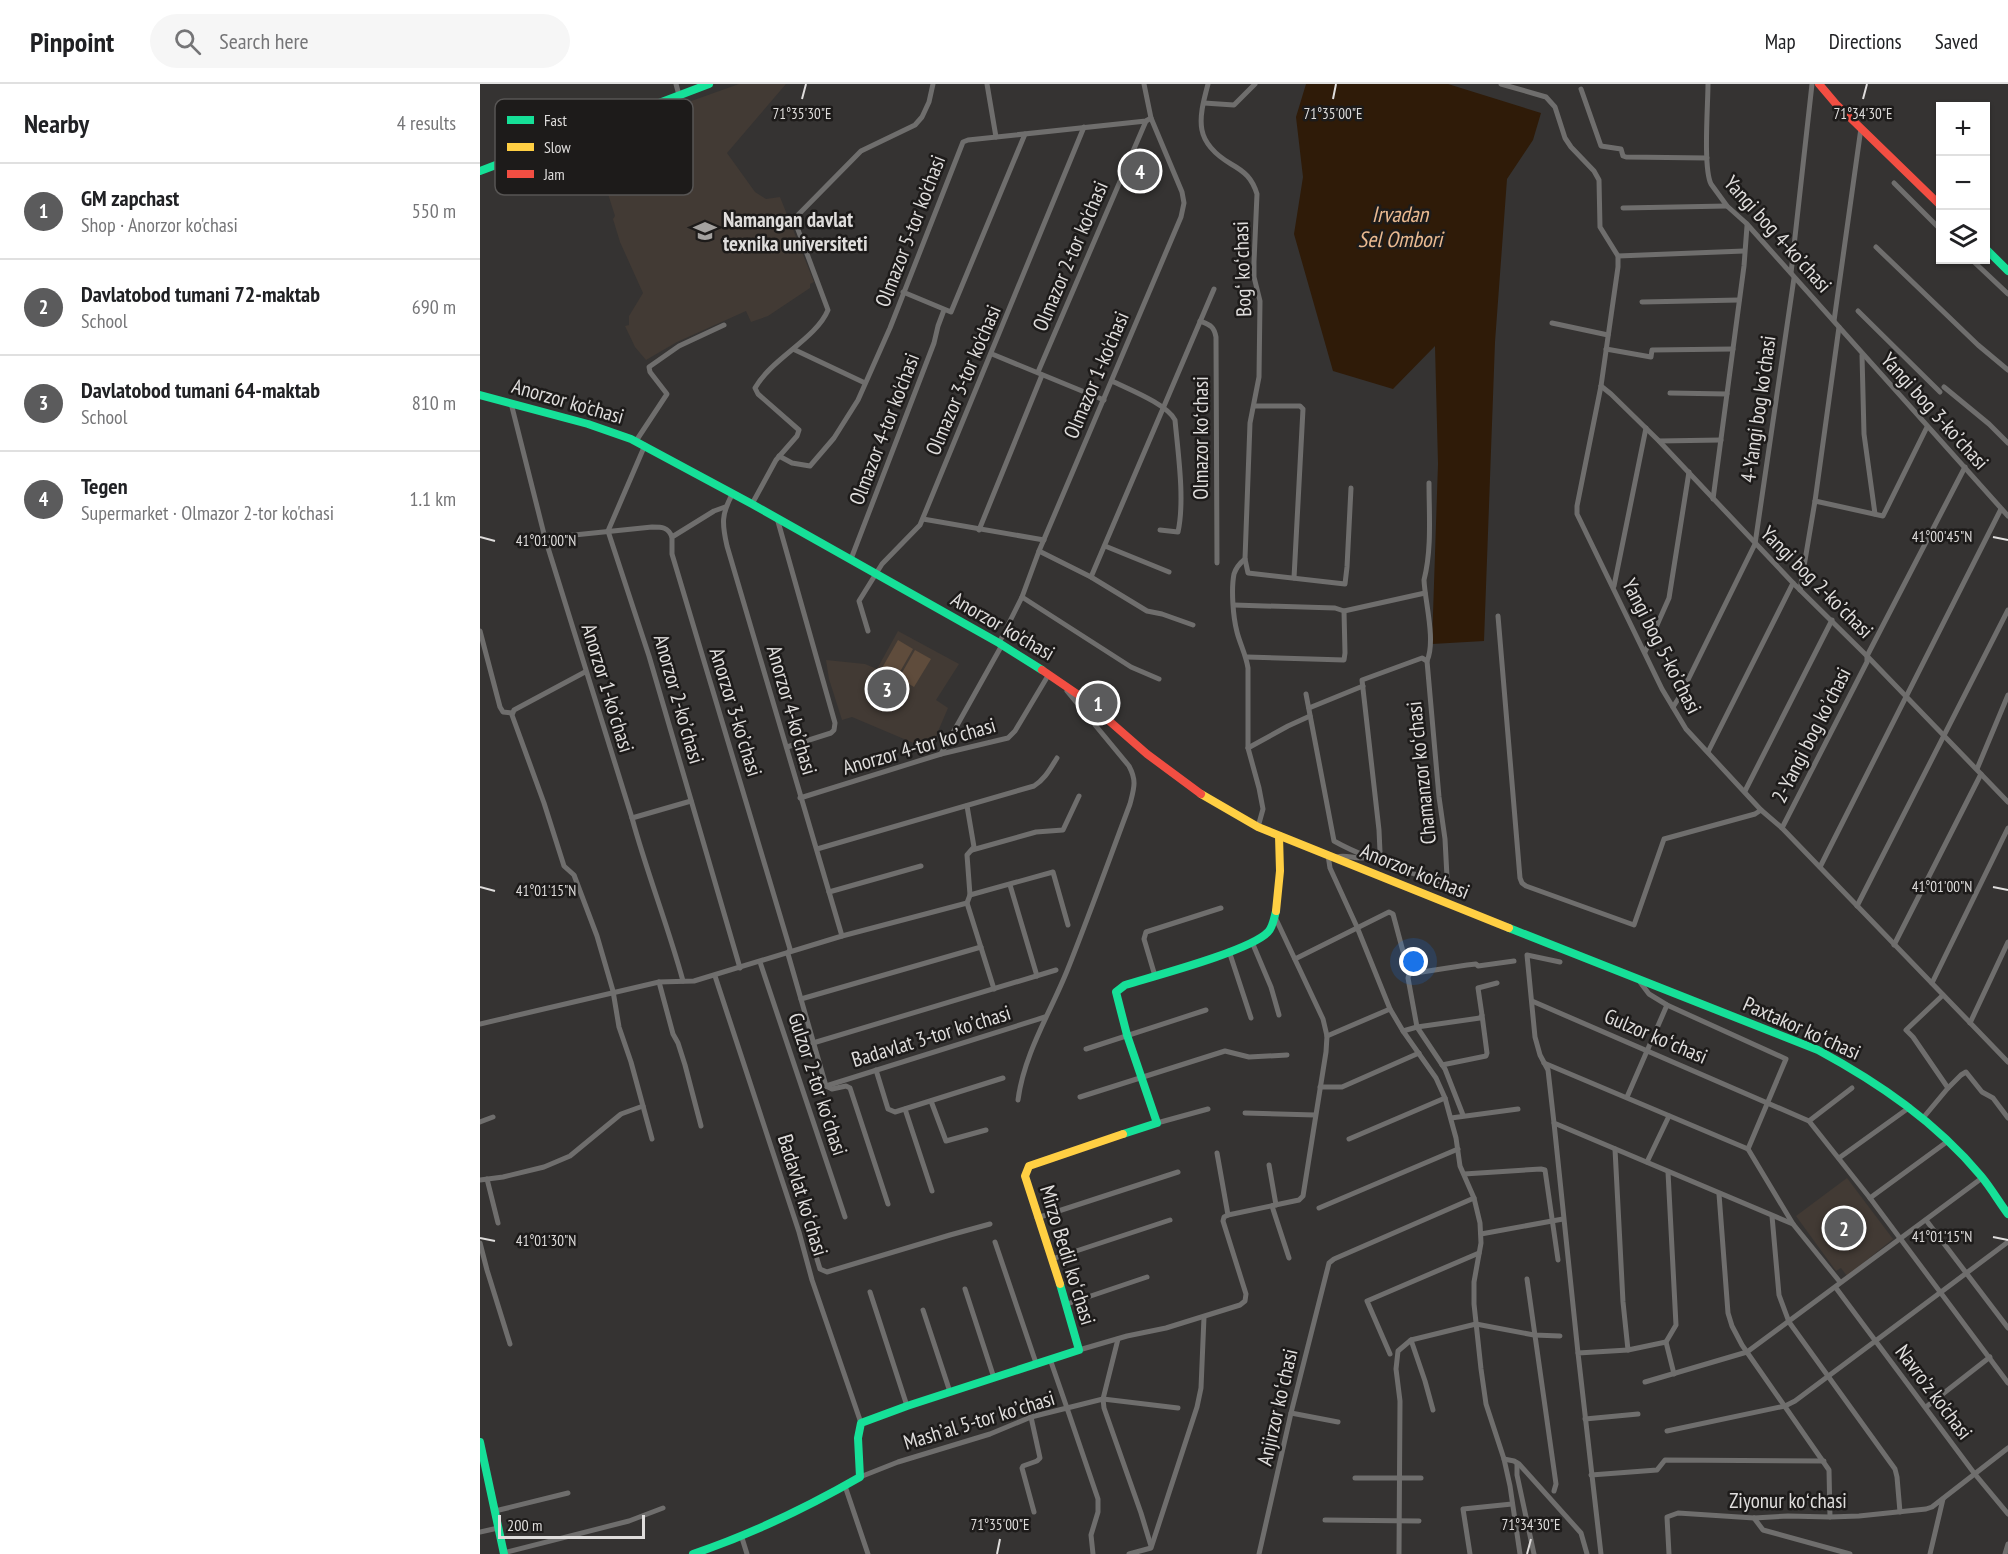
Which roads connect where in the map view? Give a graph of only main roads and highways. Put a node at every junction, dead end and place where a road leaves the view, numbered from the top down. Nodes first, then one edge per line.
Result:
1 (709, 84) edge
2 (1819, 84) edge
3 (669, 99) edge
4 (495, 165) edge
5 (480, 171) edge
6 (1936, 201) edge
7 (1990, 253) edge
8 (2008, 271) edge
9 (480, 394) edge
10 (1279, 837) junction
11 (1538, 940) joint
12 (2008, 1214) edge
13 (480, 1442) edge
14 (504, 1554) edge
15 (693, 1554) edge

1 - 3 main road
2 - 6 main road
4 - 5 main road
7 - 8 main road
9 - 10 main road, Anorzor ko'chasi
10 - 11 main road, Anorzor ko'chasi
10 - 15 main road, Mirzo Bedil koʻchasi
11 - 12 main road, Paxtakor koʻchasi
13 - 14 main road

